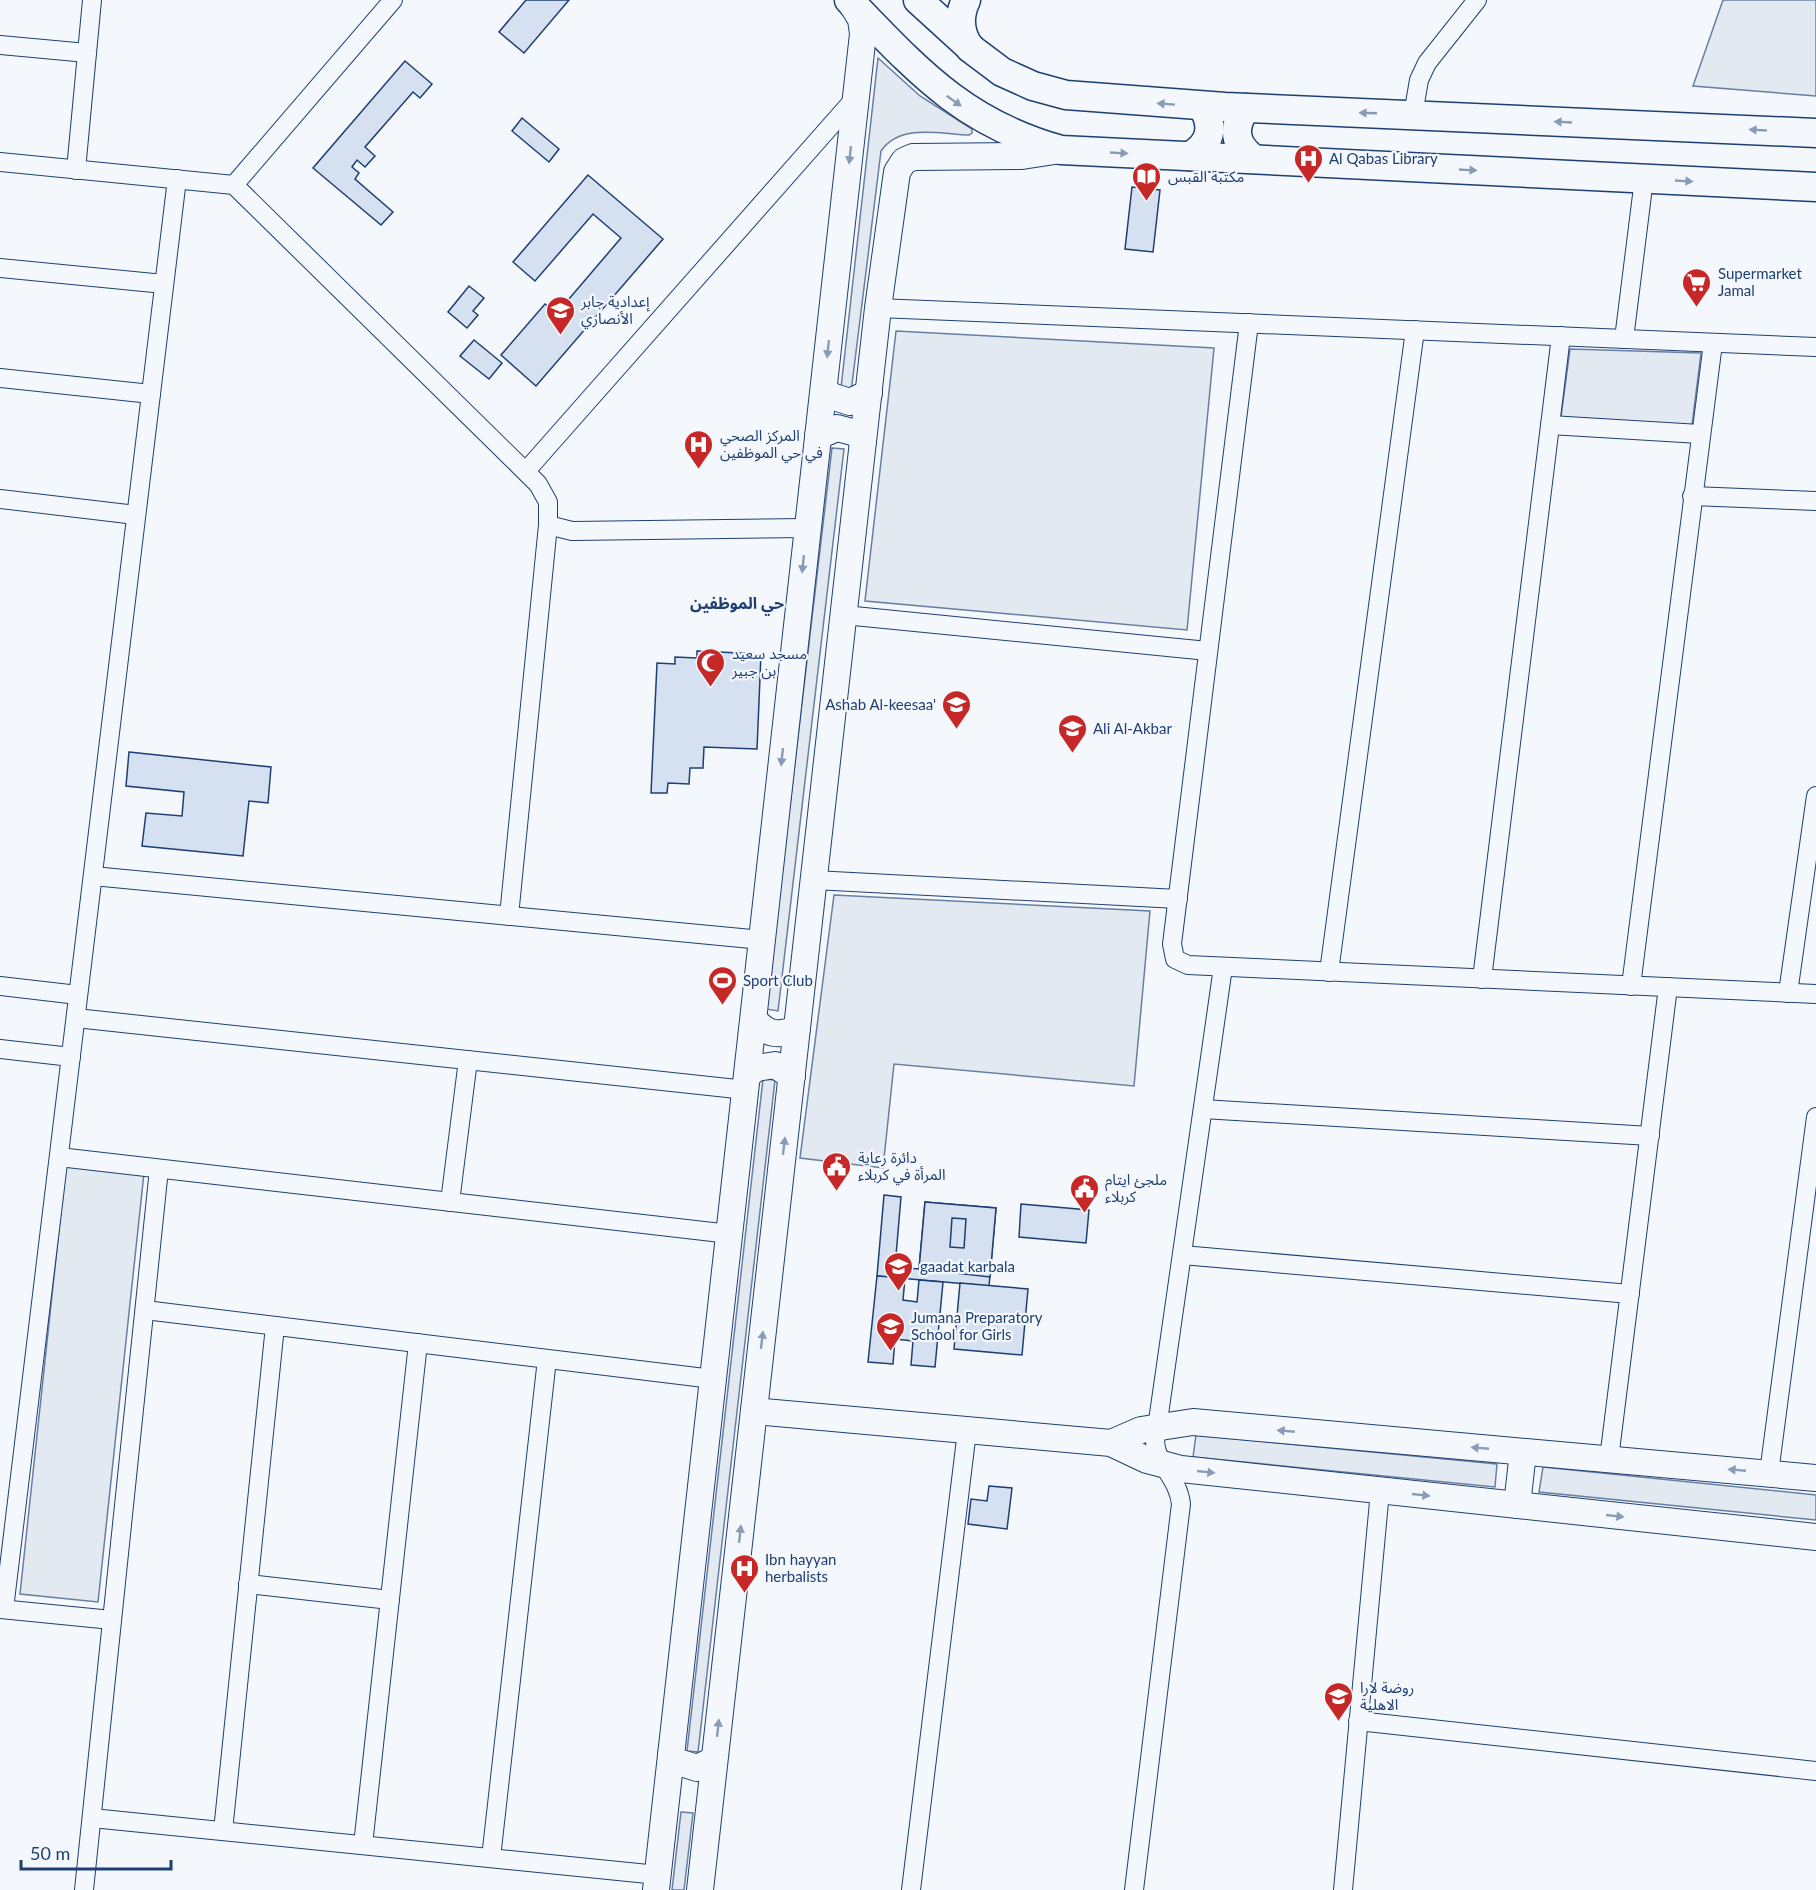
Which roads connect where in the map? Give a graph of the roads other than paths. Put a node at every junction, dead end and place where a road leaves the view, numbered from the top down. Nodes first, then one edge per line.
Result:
1 (92, 0) edge
2 (393, 0) edge
3 (849, 0) edge
4 (918, 0) edge
5 (966, 0) edge
6 (1477, 0) edge
7 (0, 45) edge
8 (974, 51) junction
9 (87, 53) junction
10 (857, 96) junction
11 (1202, 106) junction
12 (1246, 108) junction
13 (1413, 115) junction
14 (1816, 133) edge
15 (1060, 150) junction
16 (1190, 156) junction
17 (1254, 159) junction
18 (0, 162) edge
19 (76, 170) junction
20 (177, 179) junction
21 (1644, 179) junction
22 (234, 185) junction
23 (1816, 187) edge
24 (0, 268) edge
25 (164, 284) junction
26 (878, 308) junction
27 (1249, 323) junction
28 (1415, 330) junction
29 (1561, 336) junction
30 (1624, 339) junction
31 (1713, 343) junction
32 (1816, 347) edge
33 (0, 378) edge
34 (824, 388) junction
35 (869, 393) junction
36 (151, 394) junction
37 (1550, 425) junction
38 (1700, 434) junction
39 (818, 436) junction
40 (863, 441) junction
41 (526, 471) junction
42 (1692, 496) junction
43 (0, 499) edge
44 (1816, 501) edge
45 (136, 515) junction
46 (548, 525) junction
47 (807, 528) junction
48 (844, 615) junction
49 (1208, 651) junction
50 (1816, 796) edge
51 (93, 876) junction
52 (814, 880) junction
53 (1178, 899) junction
54 (510, 916) junction
55 (762, 940) junction
56 (1223, 967) junction
57 (1329, 972) junction
58 (1482, 979) junction
59 (0, 986) edge
60 (1631, 986) junction
61 (1668, 987) junction
62 (1788, 993) junction
63 (1816, 994) edge
64 (78, 995) junction
65 (76, 1018) junction
66 (754, 1019) junction
67 (797, 1028) junction
68 (0, 1049) edge
69 (71, 1057) junction
70 (468, 1060) junction
71 (792, 1076) junction
72 (747, 1082) junction
73 (1203, 1109) junction
74 (1816, 1117) edge
75 (1650, 1136) junction
76 (59, 1157) junction
77 (159, 1169) junction
78 (450, 1202) junction
79 (730, 1234) junction
80 (1182, 1256) junction
81 (1630, 1294) junction
82 (145, 1310) junction
83 (275, 1326) junction
84 (418, 1343) junction
85 (547, 1359) junction
86 (713, 1379) junction
87 (754, 1411) junction
88 (1157, 1426) junction
89 (967, 1431) junction
90 (1111, 1443) junction
91 (1522, 1452) junction
92 (1609, 1459) junction
93 (1164, 1465) junction
94 (1769, 1473) junction
95 (1816, 1478) edge
96 (1380, 1491) junction
97 (1516, 1505) junction
98 (1816, 1537) edge
99 (248, 1584) junction
100 (390, 1600) junction
101 (2, 1609) edge
102 (112, 1620) junction
103 (1358, 1720) junction
104 (671, 1755) junction
105 (714, 1760) junction
106 (1816, 1771) edge
107 (666, 1806) junction
108 (709, 1812) junction
109 (92, 1818) junction
110 (223, 1831) junction
111 (363, 1845) junction
112 (491, 1858) junction
113 (657, 1883) edge
114 (84, 1890) edge
115 (700, 1890) edge
116 (911, 1890) edge
117 (1134, 1890) edge
118 (1343, 1890) edge

1 - 9 street
2 - 22 street
3 - 10 main road
3 -> 15 main road
4 - 8 main road
5 - 8 main road
6 - 13 street
7 - 9 street
11 -> 8 main road
9 - 19 street
10 -> 34 main road
10 - 41 street
11 - 12 main road
11 - 16 main road
13 -> 12 main road
12 - 17 main road
14 -> 13 main road
15 -> 16 main road
15 - 26 main road
16 - 17 main road
17 -> 21 main road
18 - 19 street
19 - 20 street
20 - 22 street
20 - 25 street
21 -> 23 main road
21 - 30 street
22 - 41 street
24 - 25 street
25 - 36 street
26 - 27 street
26 - 35 main road
27 - 28 street
27 - 49 street
28 - 29 street
28 - 57 street
29 - 30 street
29 - 37 street
30 - 31 street
31 - 32 street
31 - 38 street
33 - 36 street
34 - 35 main road
34 - 39 main road
35 - 40 main road
36 - 45 street
37 - 38 street
37 - 58 street
38 - 42 street
39 - 40 main road
39 - 47 main road
40 - 48 main road
41 - 46 street
42 - 44 street
42 - 60 street
43 - 45 street
45 - 51 street
46 - 47 street
46 - 54 street
47 -> 55 main road
48 - 49 street
48 - 52 main road
49 - 53 street
50 - 62 street
51 - 54 street
51 - 64 street
52 - 53 street
52 - 67 main road
53 - 56 street
54 - 55 street
55 - 66 main road
56 - 57 street
56 - 73 street
57 - 58 street
58 - 60 street
59 - 64 street
60 - 61 street
61 - 62 street
61 - 75 street
62 - 63 street
64 - 65 street
65 - 69 street
65 - 70 street
66 - 67 main road
66 - 72 main road
67 - 71 main road
68 - 69 street
69 - 76 street
70 - 72 street
70 - 78 street
71 - 72 main road
87 -> 71 main road
72 - 79 main road
73 - 75 street
73 - 80 street
74 - 94 street
75 - 81 street
76 - 77 street
76 - 101 street
77 - 78 street
77 - 82 street
78 - 79 street
79 - 86 main road
80 - 81 street
80 - 88 street
81 - 92 street
82 - 83 street
82 - 102 street
83 - 84 street
83 - 99 street
84 - 85 street
84 - 100 street
85 - 86 street
85 - 112 street
86 - 104 main road
87 - 89 main road
105 -> 87 main road
88 - 90 main road
91 -> 88 main road
88 - 93 street
89 - 90 main road
89 - 116 street
90 - 93 main road
91 - 92 main road
91 - 97 main road
94 -> 92 main road
93 -> 96 main road
93 - 117 street
94 - 95 main road
96 -> 97 main road
96 - 103 street
97 -> 98 main road
99 - 100 street
99 - 110 street
100 - 111 street
101 - 102 street
102 - 109 street
103 - 106 street
103 - 118 street
104 - 105 main road
104 - 107 main road
105 - 108 main road
107 - 108 main road
107 - 113 main road
108 - 115 main road
109 - 110 street
109 - 114 street
110 - 111 street
111 - 112 street
112 - 113 street

